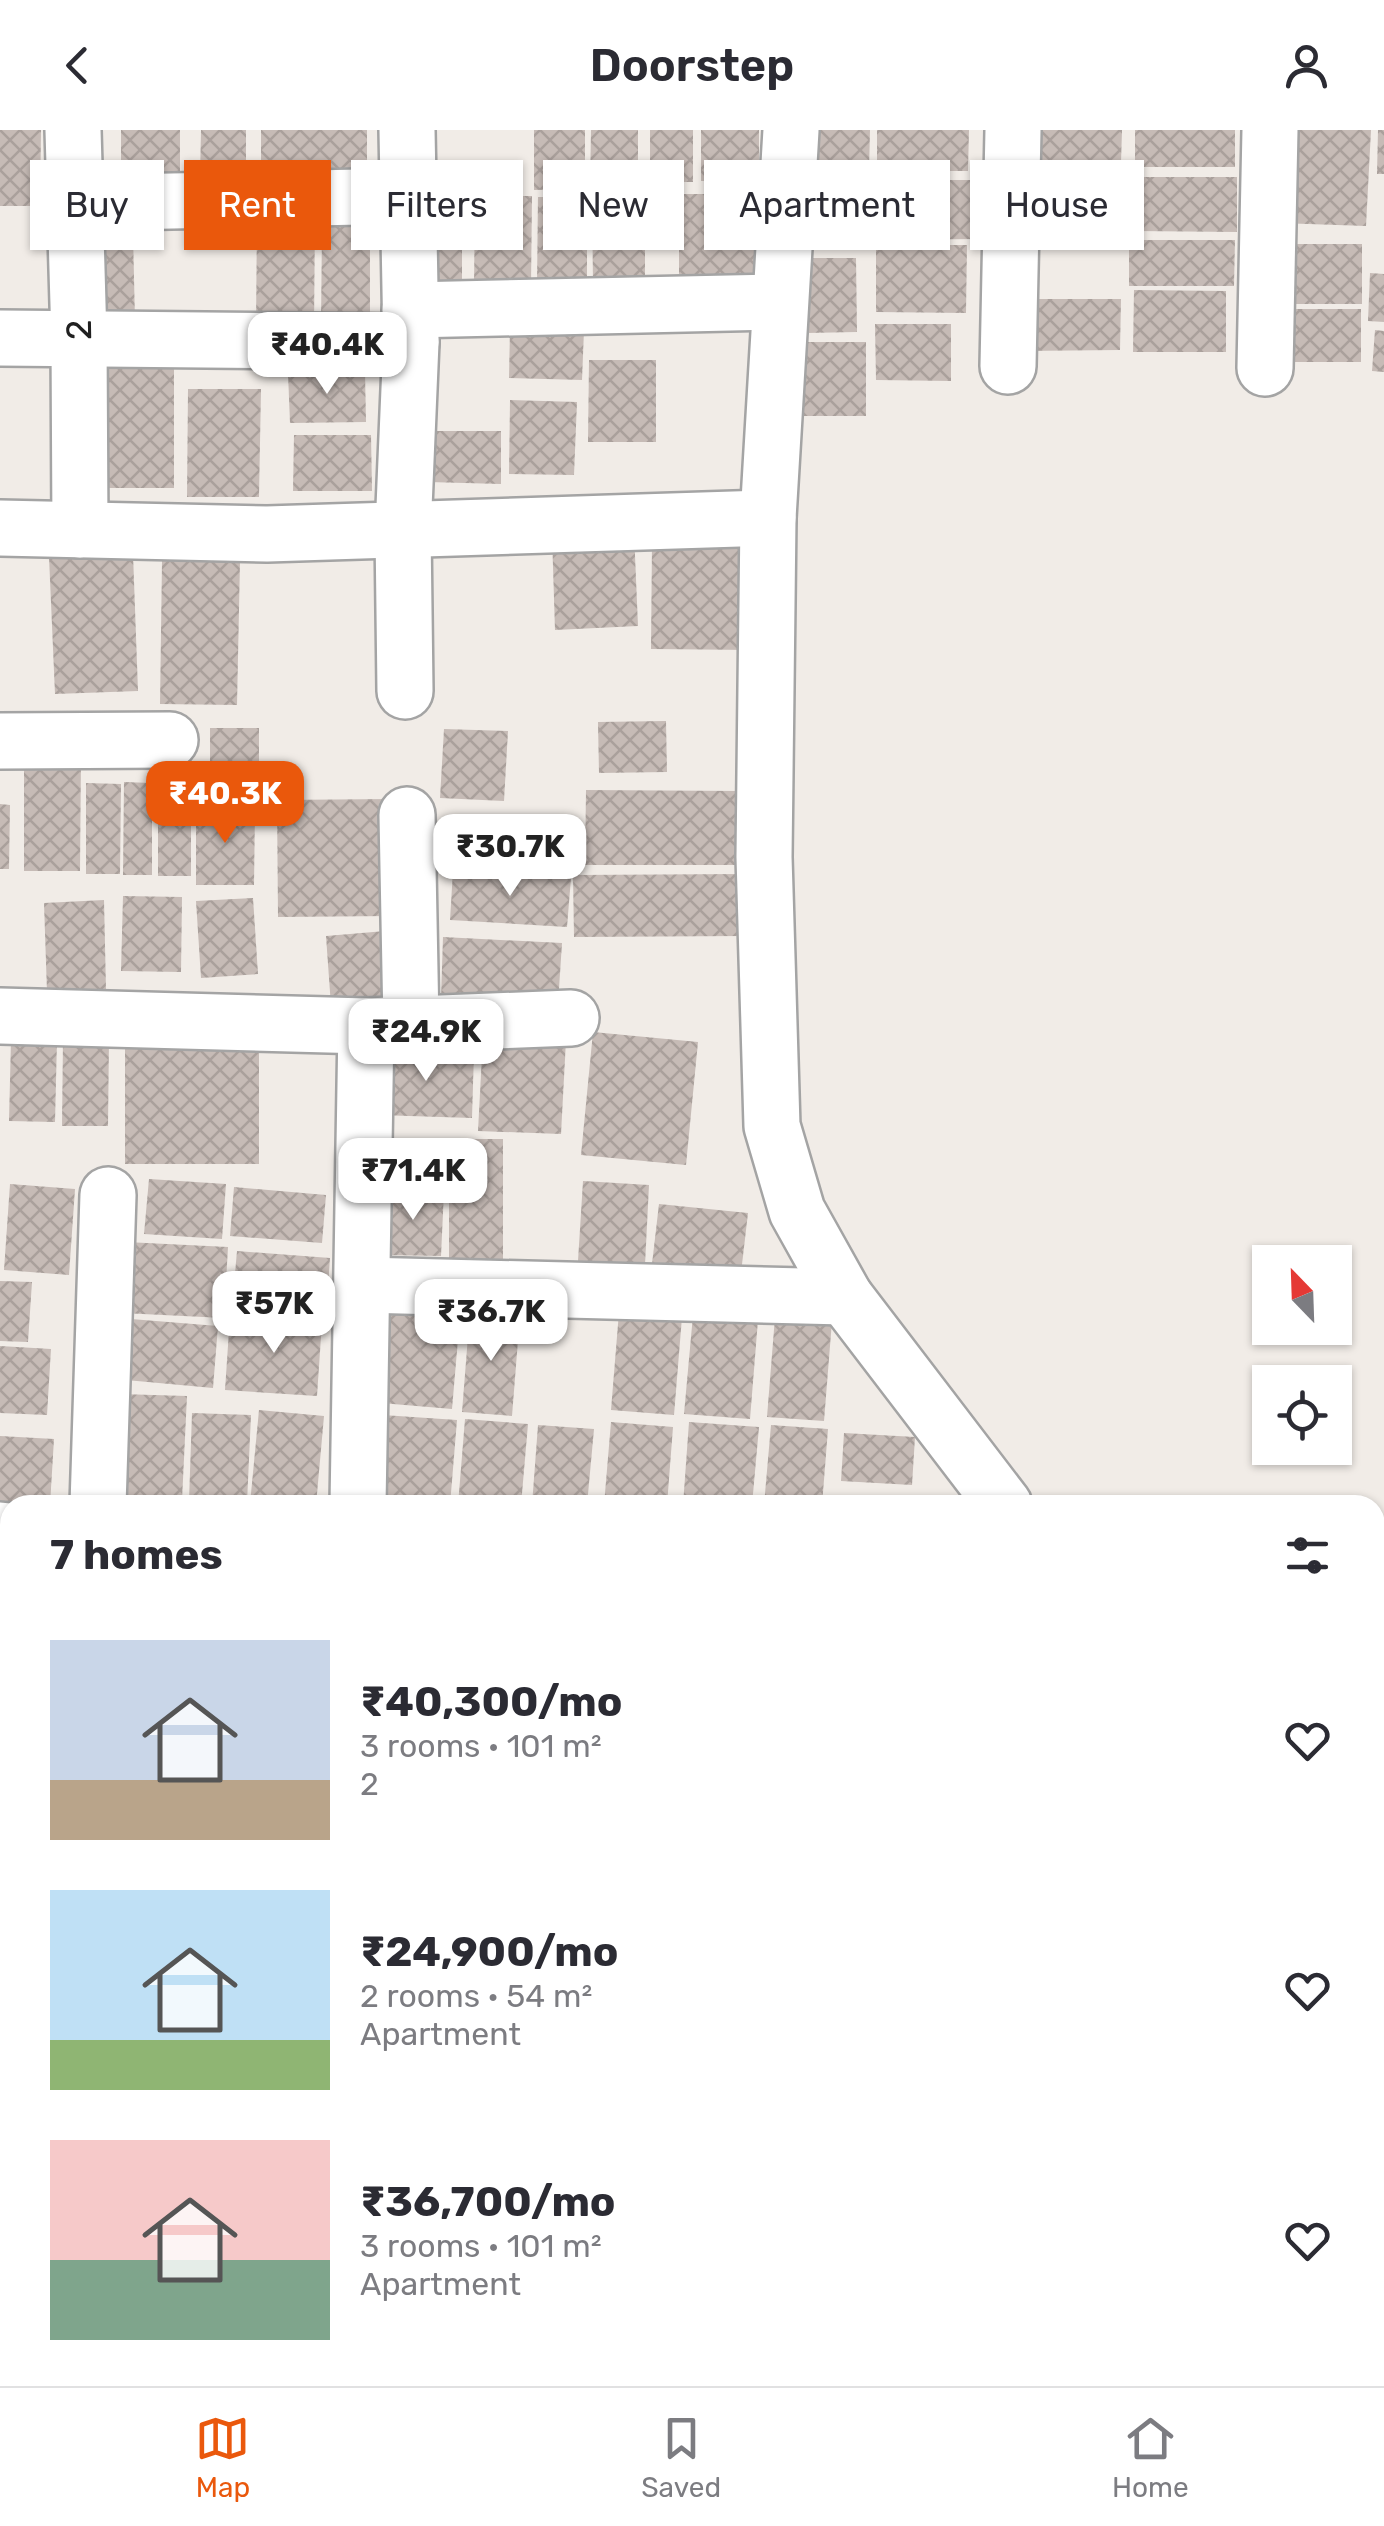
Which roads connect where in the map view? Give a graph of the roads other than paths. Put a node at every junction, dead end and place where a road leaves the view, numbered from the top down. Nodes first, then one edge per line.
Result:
1 (73, 130) edge
2 (407, 130) edge
3 (790, 130) edge
4 (1013, 130) edge
5 (1270, 130) edge
6 (74, 160) edge
7 (407, 160) edge
8 (351, 197) edge
9 (164, 201) edge
10 (77, 250) edge
11 (409, 250) edge
12 (778, 302) junction
13 (411, 326) junction
14 (0, 338) edge
15 (79, 339) junction
16 (1008, 366) dead end
17 (1265, 368) dead end
18 (768, 518) junction
19 (0, 528) edge
20 (80, 530) junction
21 (403, 531) junction
22 (406, 691) dead end
23 (170, 740) dead end
24 (0, 741) edge
25 (408, 816) dead end
26 (0, 1016) edge
27 (571, 1018) dead end
28 (388, 1025) junction
29 (108, 1195) dead end
30 (363, 1285) junction
31 (845, 1297) junction
32 (98, 1495) edge
33 (358, 1495) edge
34 (996, 1495) edge

1 - 6 street, 2
2 - 7 street
3 - 12 street
4 - 16 street
5 - 17 street
8 - 9 street
10 - 15 street, 2
11 - 13 street
12 - 13 street
12 - 18 street
13 - 15 street
13 - 21 street
14 - 15 street
15 - 20 street, 2
18 - 21 street
18 - 31 street
19 - 20 street
20 - 21 street
21 - 22 street
23 - 24 street
25 - 28 street
26 - 28 street
27 - 28 street
28 - 30 street
29 - 32 street
30 - 31 street
30 - 33 street
31 - 34 street

